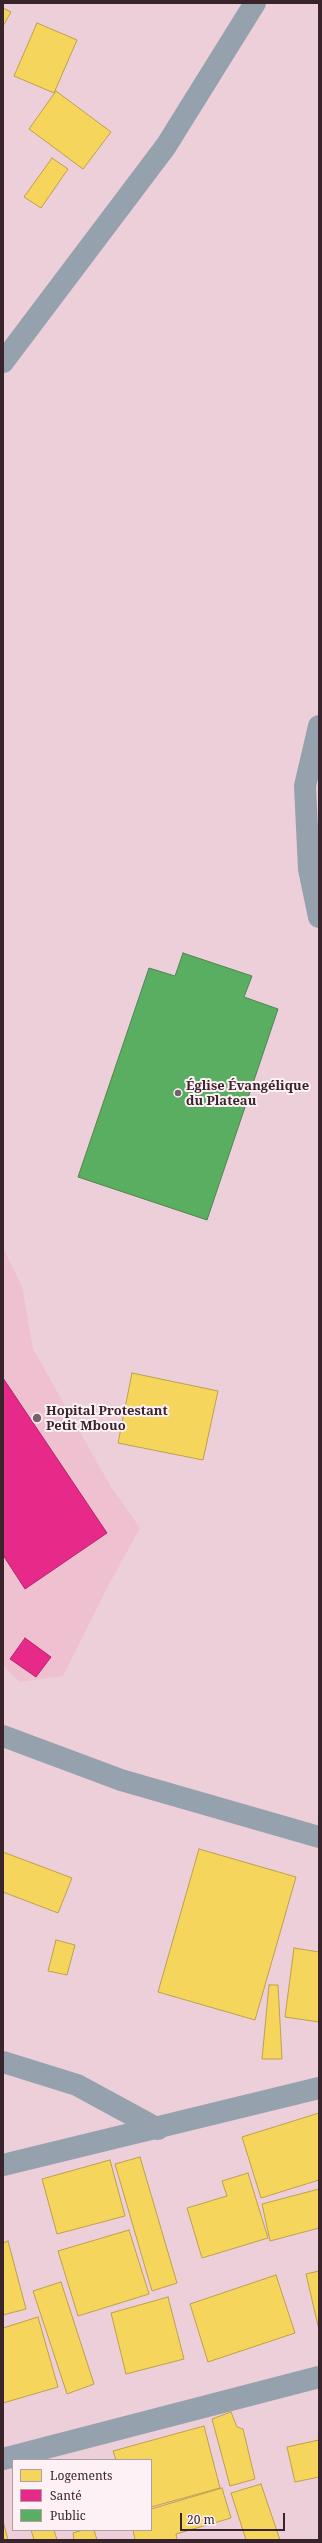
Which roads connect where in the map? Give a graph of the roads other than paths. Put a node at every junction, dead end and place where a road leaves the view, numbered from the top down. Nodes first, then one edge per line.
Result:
1 (255, 3) edge
2 (3, 362) edge
3 (319, 726) edge
4 (319, 917) edge
5 (3, 1736) edge
6 (319, 1837) edge
7 (3, 2062) edge
8 (319, 2088) edge
9 (158, 2129) junction
10 (3, 2165) edge
11 (319, 2377) edge
12 (3, 2459) edge

1 - 2 street
3 - 4 street
5 - 6 street
7 - 9 street
8 - 9 street
9 - 10 street
11 - 12 street

